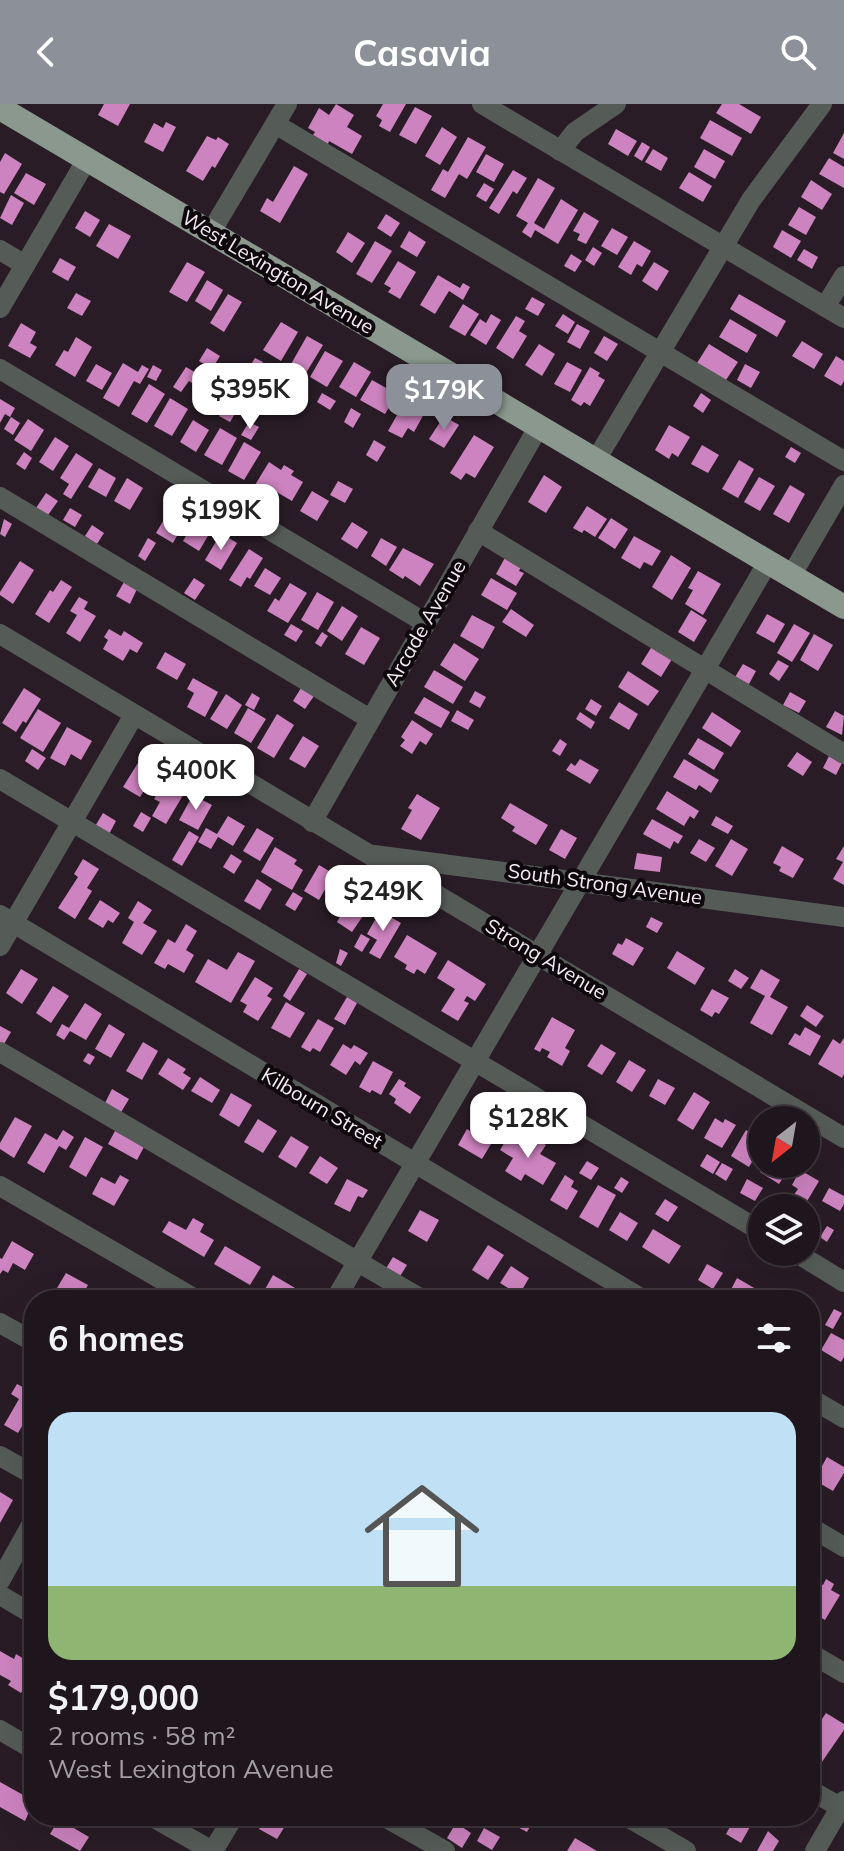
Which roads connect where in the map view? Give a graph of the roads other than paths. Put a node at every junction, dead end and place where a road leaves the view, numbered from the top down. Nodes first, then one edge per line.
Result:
1 (287, 104) edge
2 (482, 104) edge
3 (616, 104) edge
4 (822, 104) edge
5 (0, 108) edge
6 (275, 124) junction
7 (560, 151) junction
8 (87, 159) junction
9 (211, 232) junction
10 (723, 246) junction
11 (0, 250) edge
12 (25, 265) junction
13 (844, 276) edge
14 (825, 307) junction
15 (0, 308) edge
16 (844, 318) edge
17 (660, 352) junction
18 (0, 369) edge
19 (539, 426) junction
20 (596, 460) junction
21 (844, 461) edge
22 (844, 485) edge
23 (0, 497) edge
24 (478, 531) junction
25 (768, 562) junction
26 (791, 576) junction
27 (844, 607) edge
28 (424, 622) junction
29 (0, 634) edge
30 (705, 668) junction
31 (134, 715) junction
32 (370, 719) junction
33 (844, 754) edge
34 (0, 779) edge
35 (73, 822) junction
36 (312, 822) junction
37 (366, 854) junction
38 (580, 881) junction
39 (844, 917) edge
40 (7, 919) edge
41 (0, 946) edge
42 (538, 954) junction
43 (0, 1052) edge
44 (476, 1061) junction
45 (844, 1138) edge
46 (416, 1165) junction
47 (0, 1186) edge
48 (748, 1224) edge
49 (358, 1262) junction
50 (818, 1266) edge
51 (844, 1282) edge
52 (180, 1290) edge
53 (341, 1290) edge
54 (406, 1290) edge
55 (627, 1290) edge
56 (0, 1323) edge
57 (24, 1336) edge
58 (820, 1404) edge
59 (844, 1418) edge
60 (0, 1456) edge
61 (24, 1469) edge
62 (820, 1533) edge
63 (24, 1538) edge
64 (844, 1547) edge
65 (0, 1581) edge
66 (0, 1595) edge
67 (24, 1609) edge
68 (820, 1659) edge
69 (844, 1673) edge
70 (0, 1730) edge
71 (24, 1744) edge
72 (820, 1794) edge
73 (842, 1804) edge
74 (168, 1826) edge
75 (228, 1826) edge
76 (401, 1826) edge
77 (643, 1826) edge
78 (212, 1851) edge
79 (445, 1851) edge
80 (686, 1851) edge
81 (815, 1851) edge

1 - 6 street
2 - 7 street
3 - 7 street
4 - 10 street
5 - 8 main road, West Lexington Avenue
6 - 9 street
6 - 17 street
7 - 10 street
8 - 9 main road, West Lexington Avenue
8 - 12 street
9 - 19 main road, West Lexington Avenue
10 - 14 street
10 - 17 street
11 - 12 street
12 - 15 street
13 - 14 street
14 - 16 street
17 - 20 street
17 - 21 street
18 - 28 street
19 - 20 main road, West Lexington Avenue
19 - 24 street, Arcade Avenue
20 - 25 main road, West Lexington Avenue
22 - 26 street
23 - 32 street
24 - 28 street, Arcade Avenue
24 - 30 street
25 - 26 main road, West Lexington Avenue
25 - 30 street
26 - 27 main road, West Lexington Avenue
28 - 32 street, Arcade Avenue
29 - 31 street, Strong Avenue
30 - 33 street
30 - 38 street
31 - 35 street
31 - 36 street, Strong Avenue
32 - 36 street, Arcade Avenue
34 - 35 street
35 - 40 street
35 - 44 street
36 - 37 street, Strong Avenue
37 - 38 street, South Strong Avenue
37 - 42 street, Strong Avenue
38 - 39 street, South Strong Avenue
38 - 42 street
40 - 41 street
40 - 46 street, Kilbourn Street
42 - 44 street
42 - 45 street, Strong Avenue
43 - 49 street
44 - 46 street
44 - 48 street
46 - 49 street
46 - 55 street, Kilbourn Street
47 - 52 street
49 - 53 street
49 - 54 street
50 - 51 street
56 - 57 street
58 - 59 street
60 - 61 street
62 - 64 street
63 - 65 street
66 - 67 street
68 - 69 street
70 - 71 street
72 - 73 street
73 - 81 street
74 - 78 street
75 - 78 street
76 - 79 street
77 - 80 street

